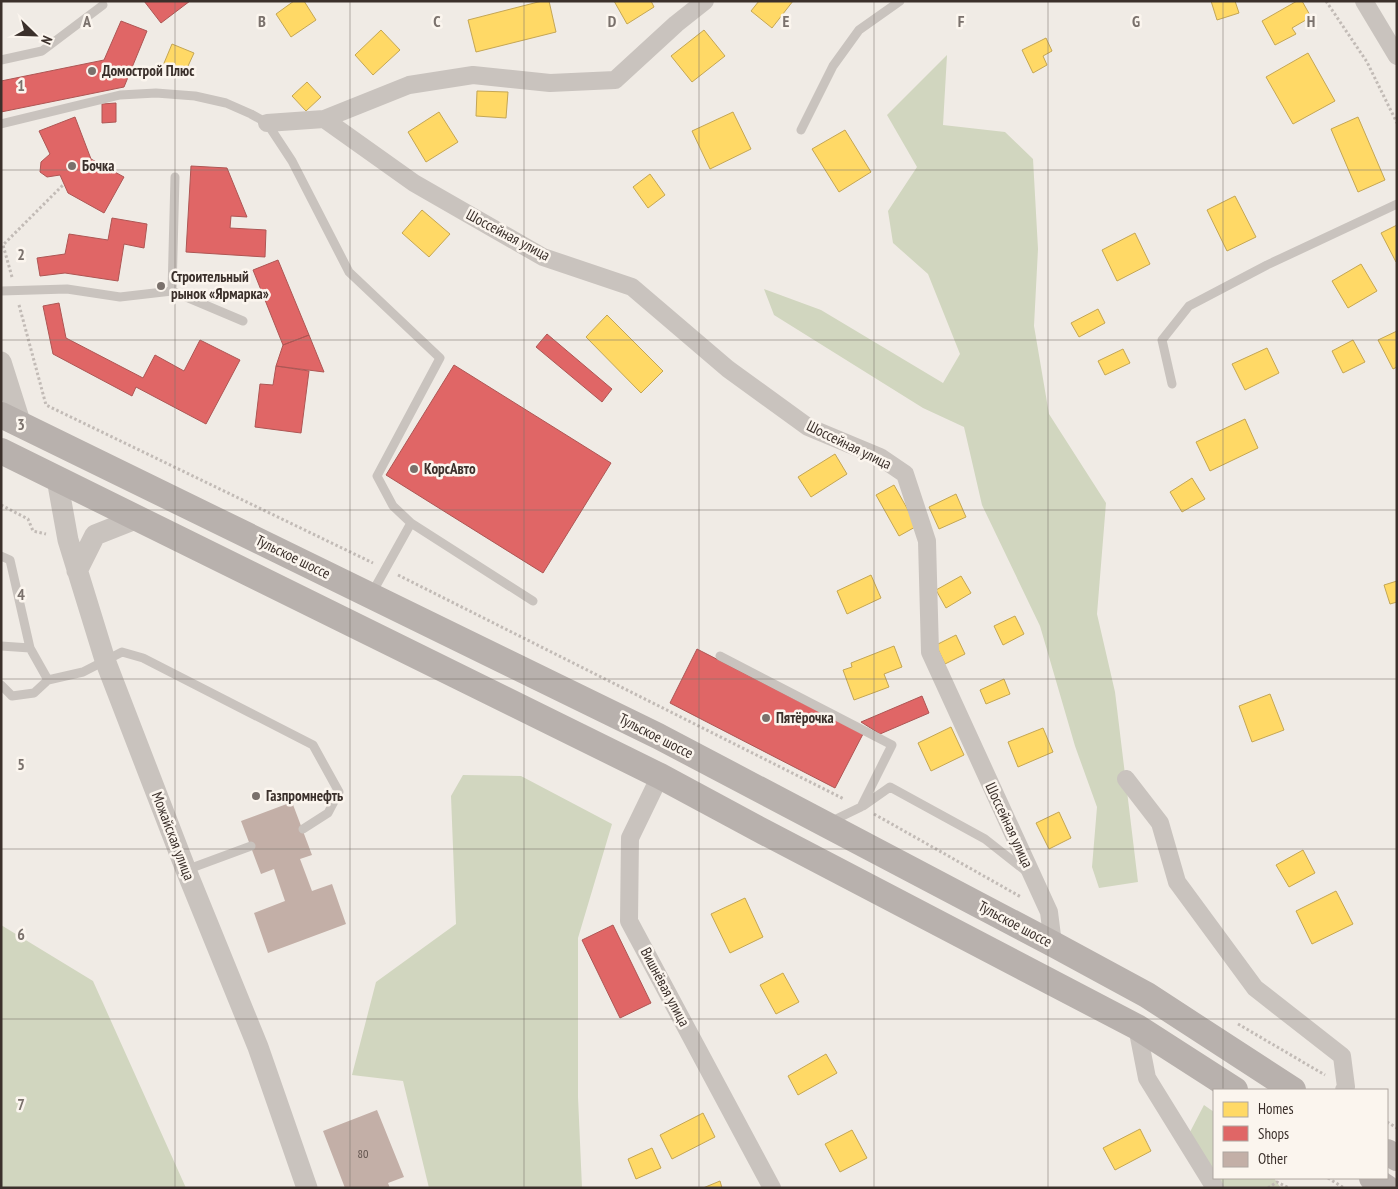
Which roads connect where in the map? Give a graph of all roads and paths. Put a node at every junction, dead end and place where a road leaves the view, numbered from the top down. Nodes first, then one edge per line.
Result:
1 (704, 1) edge
2 (900, 1) edge
3 (1326, 1) edge
4 (1364, 1) edge
5 (103, 6) dead end
6 (1397, 56) edge
7 (1, 60) edge
8 (324, 119) junction
9 (267, 123) junction
10 (1397, 123) edge
11 (1, 124) edge
12 (801, 130) dead end
13 (175, 177) dead end
14 (64, 184) dead end
15 (1397, 204) edge
16 (172, 290) junction
17 (15, 291) junction
18 (1, 292) edge
19 (243, 321) dead end
20 (1, 362) edge
21 (1172, 384) dead end
22 (11, 420) edge
23 (1, 451) edge
24 (57, 479) junction
25 (1, 505) edge
26 (138, 518) junction
27 (411, 523) junction
28 (68, 540) junction
29 (1, 556) edge
30 (386, 569) junction
31 (77, 571) junction
32 (371, 595) junction
33 (533, 601) dead end
34 (1, 646) edge
35 (30, 648) junction
36 (720, 656) dead end
37 (106, 660) junction
38 (48, 680) junction
39 (1, 685) edge
40 (660, 776) junction
41 (1126, 779) dead end
42 (861, 807) junction
43 (826, 824) junction
44 (303, 830) dead end
45 (251, 846) dead end
46 (186, 870) junction
47 (1033, 877) junction
48 (1049, 912) junction
49 (1054, 944) junction
50 (1235, 1022) dead end
51 (1137, 1027) junction
52 (1233, 1089) edge
53 (1291, 1089) edge
54 (1345, 1089) edge
55 (1330, 1179) edge
56 (1374, 1179) edge
57 (307, 1188) edge
58 (772, 1188) edge
59 (1215, 1188) edge
60 (1268, 1188) edge
61 (1289, 1188) edge
62 (1344, 1188) edge
63 (1387, 1188) edge

1 - 8 street
2 - 12 lane
3 - 10 path
4 - 6 street
5 - 7 lane
8 - 9 street
8 - 47 street, Шоссейная улица
9 - 11 lane
9 - 27 lane
13 - 16 lane
14 - 17 path
15 - 21 lane
16 - 17 lane
16 - 19 lane
17 - 18 lane
17 - 30 path
20 - 22 street
22 - 32 main road, Тульское шоссе
23 - 24 main road
24 - 26 main road
24 - 28 street, Можайская улица
25 - 28 path
26 - 31 street
26 - 40 main road
27 - 30 lane
27 - 33 lane
28 - 31 street, Можайская улица
29 - 35 lane
30 - 32 lane
30 - 42 path
31 - 37 street, Можайская улица
32 - 43 main road, Тульское шоссе
34 - 35 lane
35 - 38 lane
36 - 42 lane
37 - 38 lane
37 - 44 lane
37 - 46 street, Можайская улица
38 - 39 lane
40 - 51 main road
40 - 58 street, Вишнёвая улица
41 - 54 street
42 - 43 lane
42 - 47 lane
42 - 48 path
43 - 49 main road, Тульское шоссе
45 - 46 lane
46 - 57 street, Можайская улица
47 - 48 street, Шоссейная улица
48 - 49 street, Шоссейная улица
49 - 53 main road, Тульское шоссе
50 - 54 path
51 - 52 main road
51 - 59 street
55 - 62 path
56 - 63 main road
60 - 61 path

